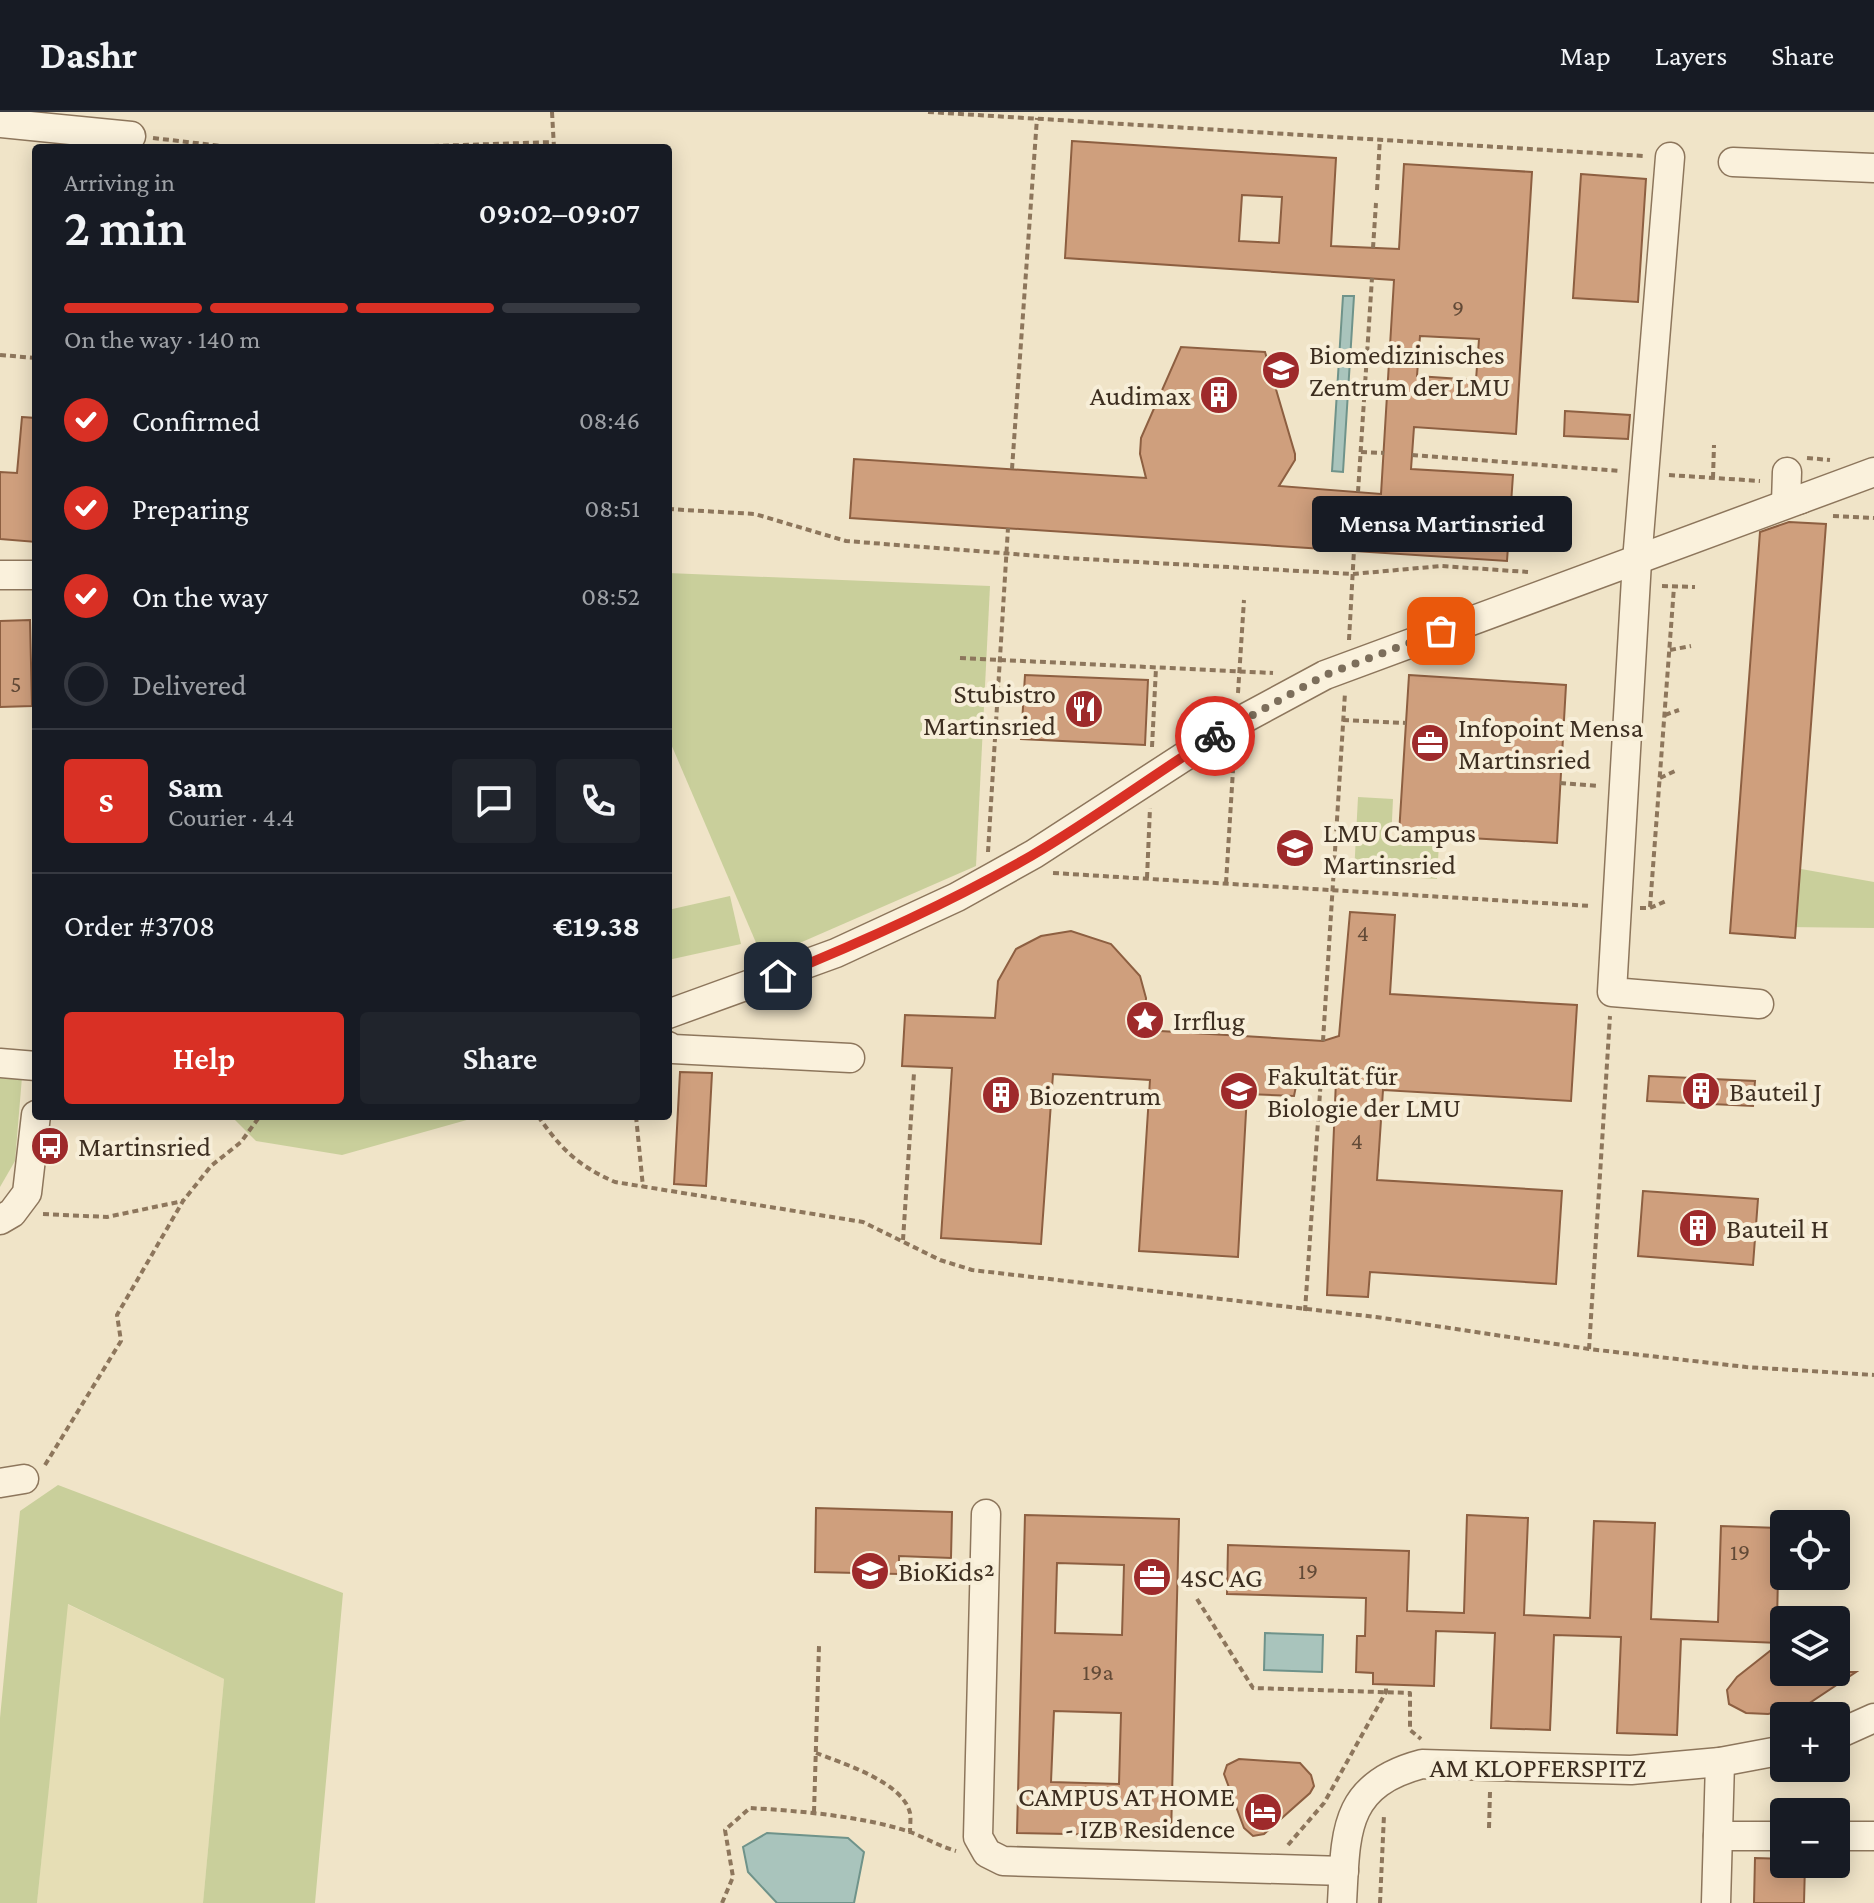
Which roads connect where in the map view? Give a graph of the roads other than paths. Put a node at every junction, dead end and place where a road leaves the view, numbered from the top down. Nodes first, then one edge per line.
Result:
1 (0, 123) edge
2 (132, 132) edge
3 (1670, 157) road end
4 (1733, 162) dead end
5 (1874, 168) edge
6 (1874, 473) edge
7 (1636, 573) junction
8 (0, 575) edge
9 (32, 575) edge
10 (1759, 1004) dead end
11 (672, 1013) edge
12 (672, 1048) edge
13 (850, 1058) dead end
14 (0, 1063) edge
15 (32, 1066) edge
16 (35, 1120) edge
17 (6, 1216) edge
18 (986, 1514) dead end
19 (1874, 1718) edge
20 (1850, 1729) edge
21 (1770, 1753) edge
22 (1720, 1762) junction
23 (1718, 1836) junction
24 (1770, 1836) edge
25 (1850, 1836) edge
26 (1874, 1836) edge
27 (1344, 1871) junction
28 (1342, 1903) edge
29 (1716, 1903) edge

1 - 2 street
3 - 7 street
4 - 5 street
6 - 7 street
7 - 10 street
7 - 11 street
8 - 9 street
12 - 13 street
14 - 15 street
16 - 17 street
18 - 27 street
19 - 20 street
21 - 22 street, AM KLOPFERSPITZ
22 - 23 street
22 - 27 street, AM KLOPFERSPITZ
23 - 24 street
23 - 29 street
25 - 26 street
27 - 28 street, AM KLOPFERSPITZ

